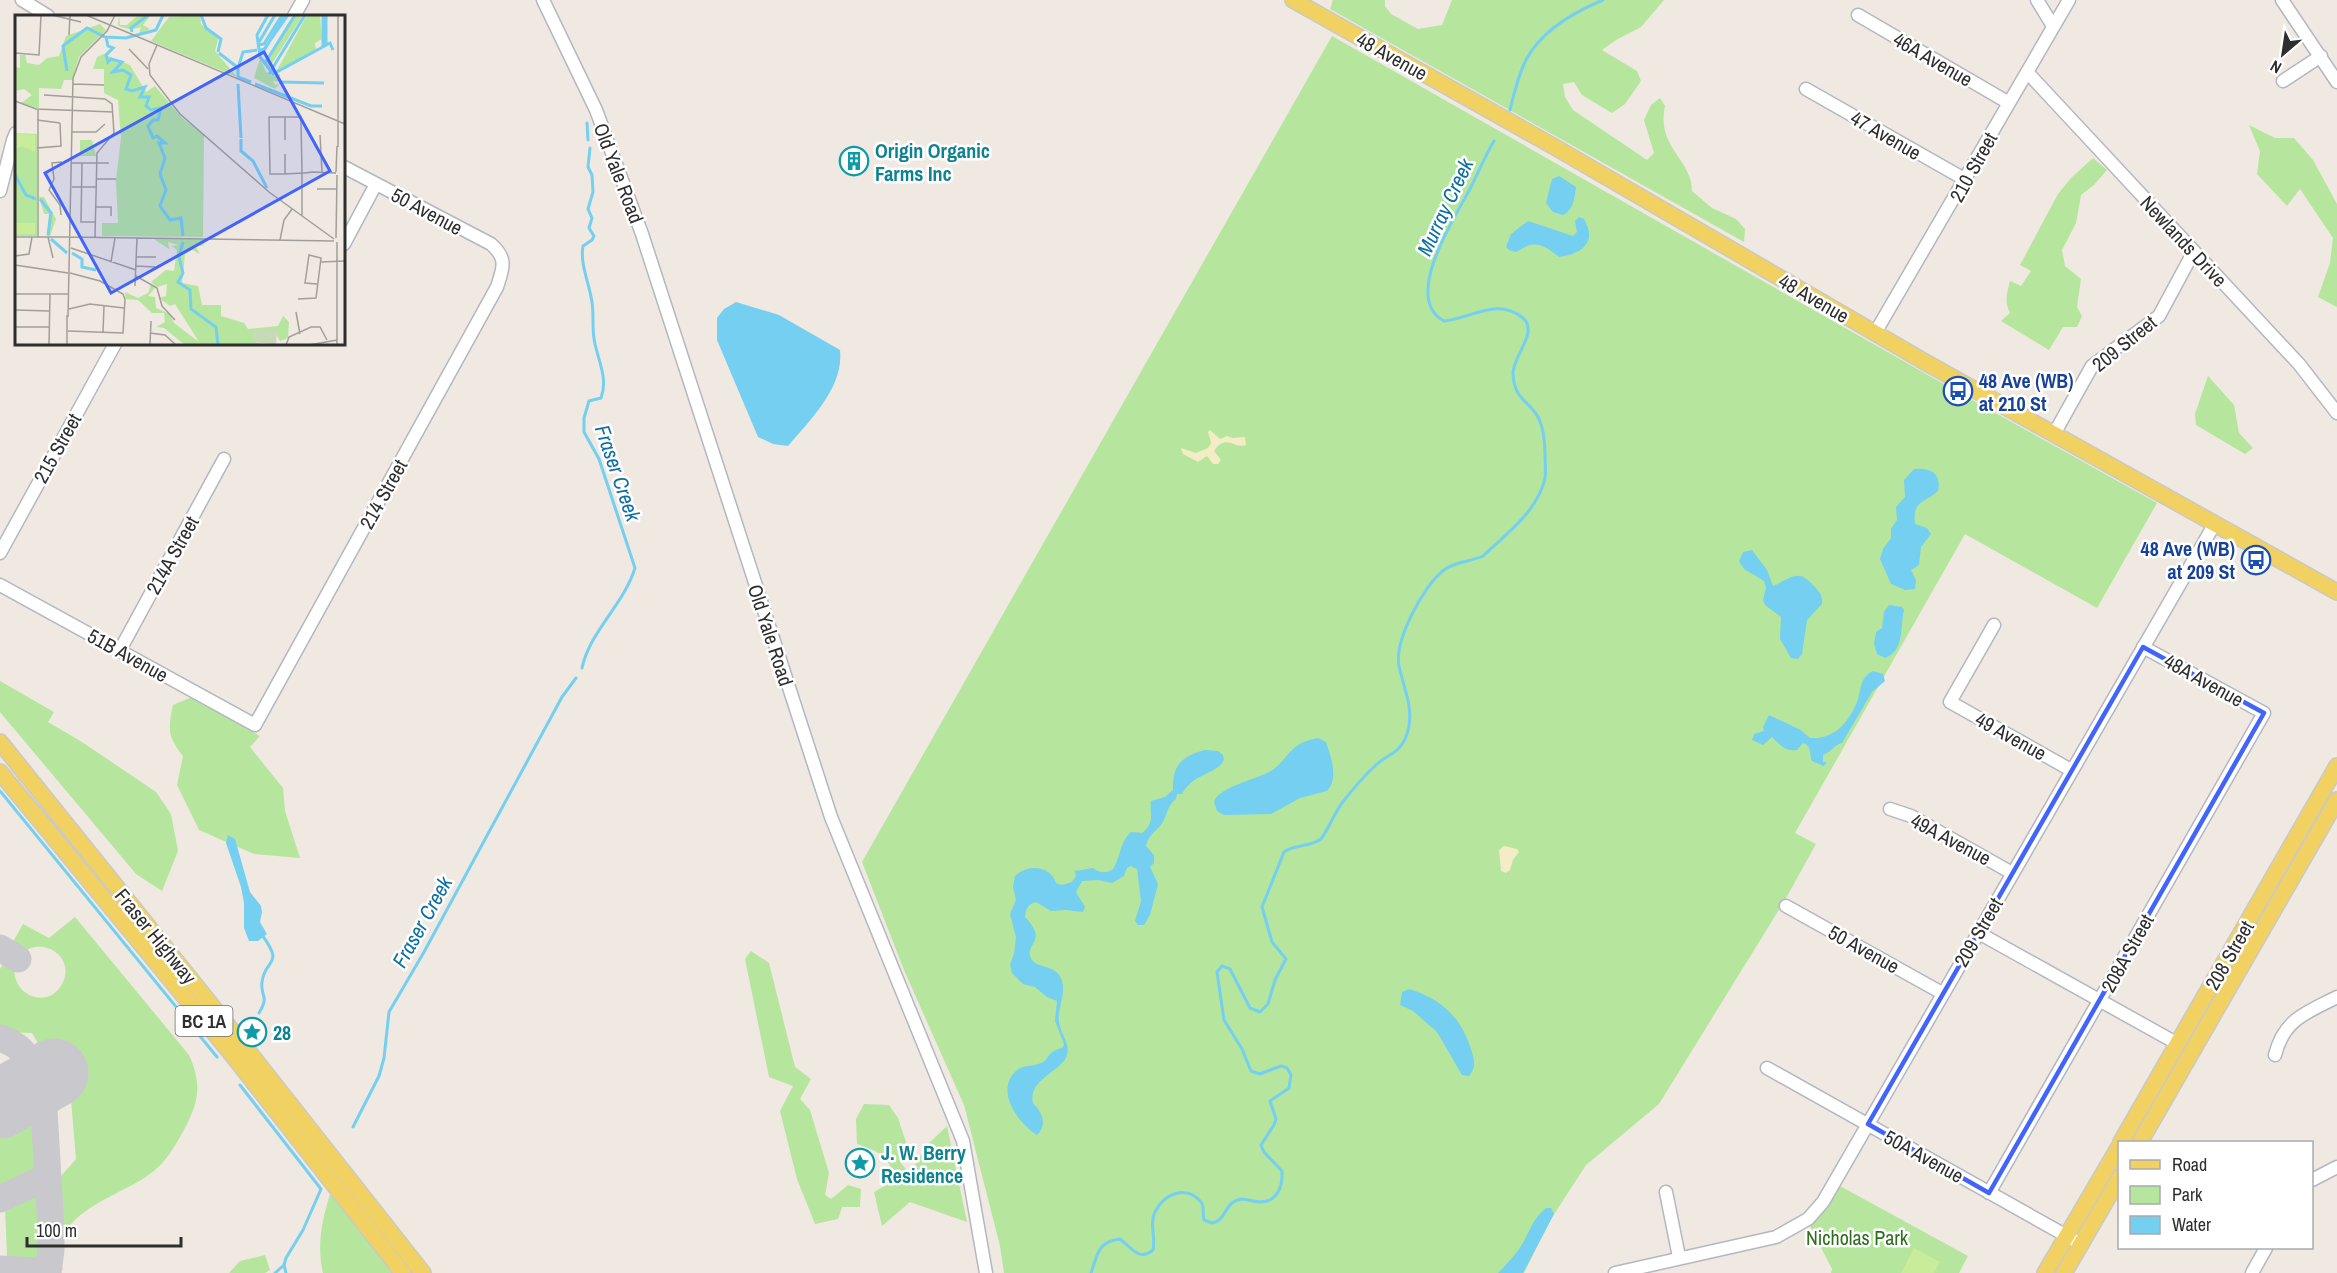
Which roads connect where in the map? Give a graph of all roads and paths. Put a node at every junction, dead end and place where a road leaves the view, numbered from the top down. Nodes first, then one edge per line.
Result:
1 (22, 0) edge
2 (303, 0) edge
3 (543, 0) edge
4 (1293, 0) edge
5 (2037, 0) edge
6 (2069, 0) edge
7 (2282, 0) edge
8 (46, 15) edge
9 (295, 15) edge
10 (1858, 15) dead end
11 (2053, 26) junction
12 (2320, 56) junction
13 (2027, 72) junction
14 (2283, 81) dead end
15 (2337, 82) edge
16 (1806, 89) dead end
17 (2009, 103) junction
18 (15, 135) edge
19 (8, 167) edge
20 (345, 168) edge
21 (1966, 180) junction
22 (376, 184) junction
23 (0, 190) edge
24 (345, 242) edge
25 (2194, 251) junction
26 (503, 261) joint
27 (1875, 333) junction
28 (114, 345) edge
29 (2337, 413) edge
30 (2054, 434) junction
31 (225, 459) dead end
32 (2214, 525) junction
33 (2, 546) edge
34 (0, 585) edge
35 (2337, 592) edge
36 (1994, 625) dead end
37 (2143, 647) junction
38 (120, 650) junction
39 (2264, 713) joint
40 (255, 725) joint
41 (0, 742) edge
42 (2337, 766) edge
43 (2071, 770) junction
44 (0, 772) edge
45 (2337, 800) edge
46 (1890, 809) dead end
47 (2012, 873) junction
48 (1786, 906) dead end
49 (1977, 932) junction
50 (1942, 993) junction
51 (2337, 997) edge
52 (2100, 1000) junction
53 (2178, 1044) junction
54 (2275, 1055) dead end
55 (1767, 1068) dead end
56 (1868, 1124) junction
57 (2146, 1140) edge
58 (2122, 1141) edge
59 (2118, 1147) edge
60 (2337, 1167) edge
61 (2313, 1179) edge
62 (2118, 1180) edge
63 (1666, 1192) dead end
64 (1989, 1193) junction
65 (2067, 1236) junction
66 (2081, 1244) junction
67 (2265, 1249) edge
68 (1679, 1257) junction
69 (403, 1273) edge
70 (423, 1273) edge
71 (986, 1273) edge
72 (1615, 1273) edge
73 (2045, 1273) edge
74 (2064, 1273) edge
75 (2252, 1273) edge

1 - 8 street
2 - 9 street
3 - 71 street, Old Yale Road
4 - 27 main road, 48 Avenue
5 - 11 street
6 - 11 street, 210 Street
7 - 12 street
10 - 17 street, 46A Avenue
11 - 13 street, 210 Street
12 - 14 street
12 - 15 street
13 - 17 street, 210 Street
13 - 25 street, Newlands Drive
16 - 21 street, 47 Avenue
17 - 21 street, 210 Street
18 - 19 street
19 - 23 street
20 - 22 street, 50 Avenue
21 - 27 street, 210 Street
22 - 24 street
22 - 26 street, 50 Avenue
25 - 29 street, Newlands Drive
25 - 30 street, 209 Street
26 - 40 street, 214 Street
27 - 30 main road, 48 Avenue
28 - 33 street, 215 Street
30 - 32 main road, 48 Avenue
31 - 38 street, 214A Street
32 - 35 main road, 48 Avenue
32 - 37 street, 209 Street
34 - 38 street, 51B Avenue
36 - 43 street, 49 Avenue
37 - 39 street, 48A Avenue
37 - 43 street, 209 Street
38 - 40 street, 51B Avenue
39 - 52 street, 208A Street
41 - 70 main road, Fraser Highway / BC 1A
42 - 53 main road, 208 Street
43 - 47 street, 209 Street
44 - 69 main road, Fraser Highway / BC 1A
45 - 57 main road, 208 Street
46 - 47 street, 49A Avenue
47 - 49 street, 209 Street
48 - 50 street, 50 Avenue
49 - 50 street, 209 Street
49 - 52 street
50 - 56 street, 209 Street
51 - 54 street
52 - 53 street
52 - 64 street, 208A Street
53 - 58 main road, 208 Street
55 - 56 street, 50A Avenue
56 - 64 street, 50A Avenue
56 - 68 street, 209 Street
59 - 65 main road, 208 Street
60 - 61 street
62 - 66 main road
63 - 68 street
64 - 65 street, 50A Avenue
65 - 66 street, 50A Avenue
65 - 73 main road, 208 Street
66 - 74 main road
67 - 75 street
68 - 72 street, 209 Street

